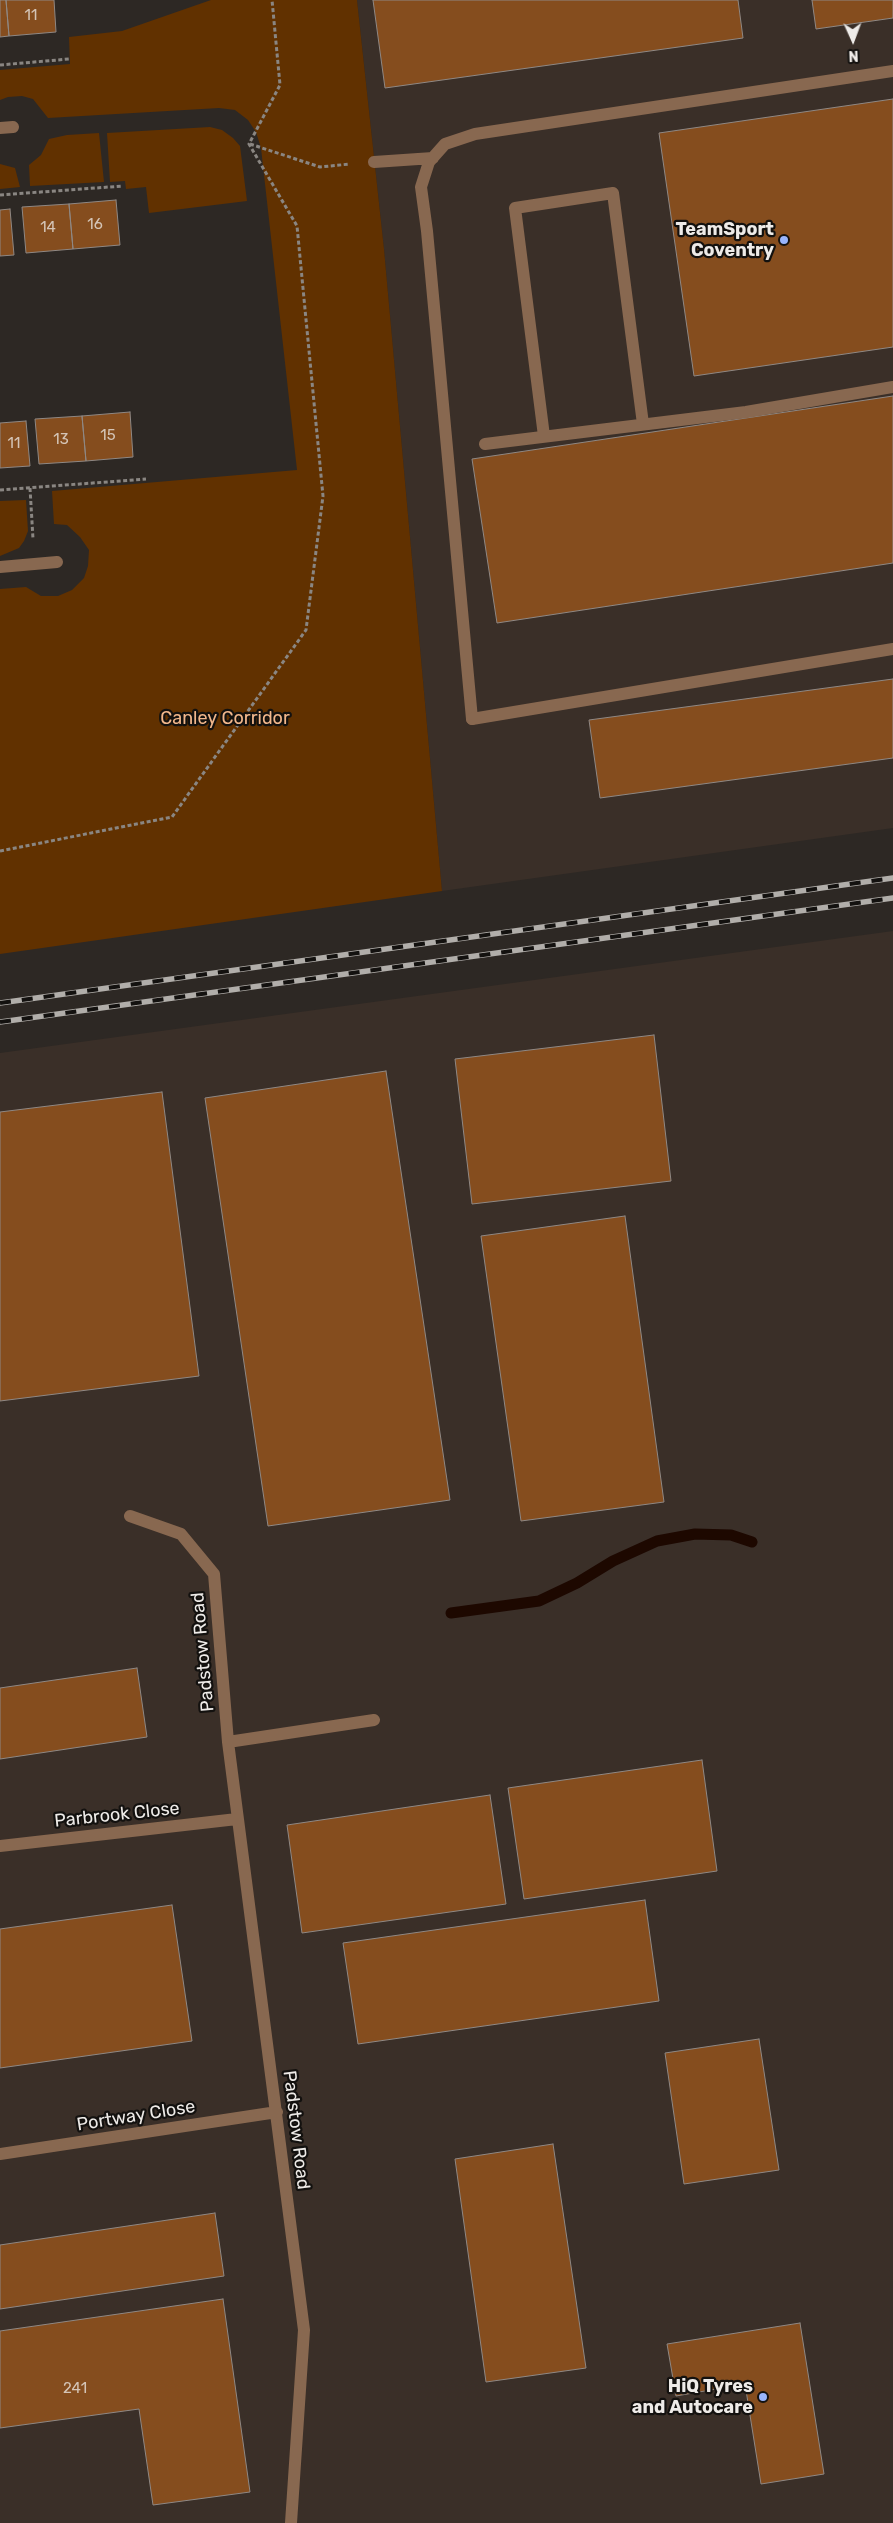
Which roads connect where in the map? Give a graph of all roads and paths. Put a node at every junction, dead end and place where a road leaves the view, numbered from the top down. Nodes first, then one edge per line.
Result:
1 (272, 0) edge
2 (69, 59) dead end
3 (0, 65) edge
4 (893, 71) edge
5 (13, 127) dead end
6 (0, 128) edge
7 (249, 144) junction
8 (433, 158) junction
9 (374, 162) joint
10 (123, 186) dead end
11 (0, 195) edge
12 (893, 387) edge
13 (643, 424) junction
14 (544, 436) junction
15 (485, 444) dead end
16 (146, 479) dead end
17 (30, 488) junction
18 (0, 490) edge
19 (33, 536) dead end
20 (57, 562) dead end
21 (0, 567) edge
22 (893, 649) edge
23 (0, 851) edge
24 (130, 1516) dead end
25 (374, 1720) dead end
26 (228, 1742) junction
27 (238, 1819) junction
28 (0, 1846) edge
29 (277, 2112) junction
30 (0, 2154) edge
31 (291, 2523) edge

1 - 7 path
2 - 3 path
4 - 8 street
5 - 6 street
7 - 9 path
7 - 23 path
8 - 9 street
8 - 22 street
10 - 11 path
12 - 13 street
13 - 14 street
13 - 14 street
14 - 15 street
16 - 17 path
17 - 18 path
17 - 19 path
20 - 21 street
24 - 26 street, Padstow Road
25 - 26 street
26 - 27 street, Padstow Road
27 - 28 street, Parbrook Close
27 - 29 street, Padstow Road
29 - 30 street, Portway Close
29 - 31 street, Padstow Road

